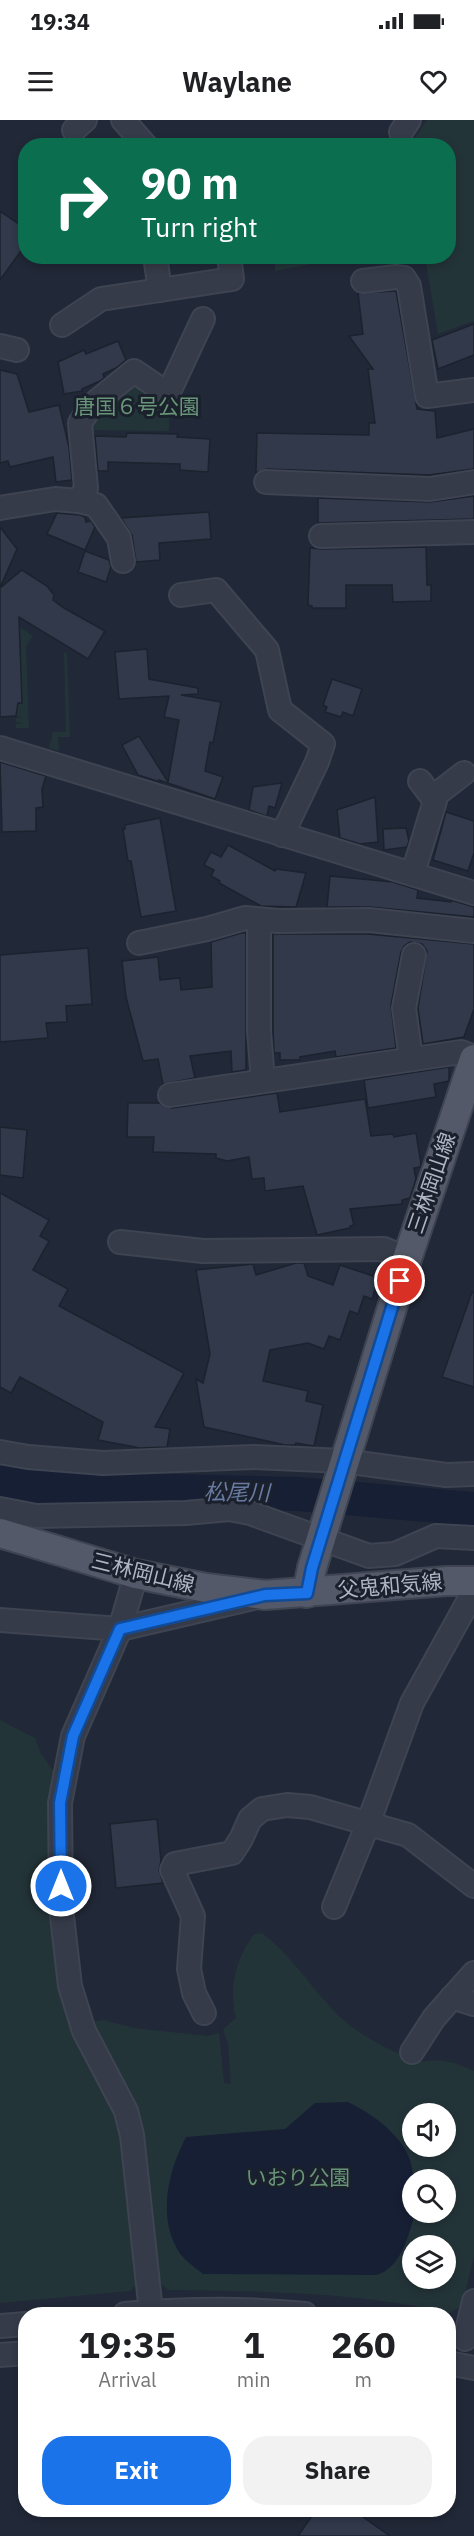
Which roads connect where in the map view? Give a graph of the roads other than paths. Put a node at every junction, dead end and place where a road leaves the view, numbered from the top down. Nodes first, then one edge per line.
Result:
1 (123, 120) edge
2 (139, 138) edge
3 (155, 264) edge
4 (230, 264) edge
5 (363, 281) dead end
6 (160, 290) junction
7 (70, 313) dead end
8 (203, 319) dead end
9 (474, 390) edge
10 (266, 483) dead end
11 (474, 483) edge
12 (79, 501) junction
13 (0, 508) edge
14 (474, 532) edge
15 (321, 536) dead end
16 (123, 561) dead end
17 (181, 595) dead end
18 (0, 748) edge
19 (464, 773) dead end
20 (282, 835) junction
21 (413, 873) junction
22 (474, 893) edge
23 (259, 920) junction
24 (474, 931) edge
25 (139, 943) dead end
26 (414, 955) dead end
27 (474, 1058) edge
28 (411, 1059) junction
29 (263, 1081) junction
30 (170, 1095) dead end
31 (120, 1242) dead end
32 (407, 1259) junction
33 (0, 1452) edge
34 (343, 1465) junction
35 (474, 1474) edge
36 (0, 1509) edge
37 (0, 1533) edge
38 (321, 1537) junction
39 (474, 1538) edge
40 (136, 1574) junction
41 (474, 1581) edge
42 (474, 1591) edge
43 (307, 1593) junction
44 (265, 1595) junction
45 (0, 1620) edge
46 (120, 1629) junction
47 (368, 1824) junction
48 (474, 1886) edge
49 (334, 1907) dead end
50 (474, 1973) edge
51 (452, 1997) junction
52 (474, 2004) edge
53 (204, 2013) dead end
54 (412, 2052) dead end
55 (474, 2301) edge
56 (150, 2307) edge
57 (18, 2325) edge
58 (0, 2326) edge
59 (463, 2338) edge
60 (18, 2354) edge
61 (0, 2355) edge
62 (456, 2365) edge
63 (474, 2368) edge

1 - 2 street
3 - 6 street
4 - 6 street
5 - 9 street
6 - 7 street
8 - 12 street
10 - 11 street
12 - 13 street
12 - 16 street
14 - 15 street
17 - 20 street
18 - 20 street
19 - 21 street
20 - 21 street
21 - 22 street
23 - 24 street
23 - 25 street
23 - 29 street
26 - 28 street
27 - 28 street
27 - 32 main road, 三林岡山線
28 - 29 street
29 - 30 street
31 - 32 street
32 - 34 main road, 三林岡山線
33 - 34 street
34 - 35 street
34 - 38 main road, 三林岡山線
36 - 38 street
37 - 40 main road, 三林岡山線
38 - 39 street
38 - 43 main road, 三林岡山線
40 - 44 main road, 三林岡山線
40 - 46 street
41 - 43 main road, 父鬼和気線
42 - 47 street
43 - 44 main road, 三林岡山線
44 - 46 street
45 - 46 street
46 - 56 street
47 - 48 street
47 - 49 street
47 - 53 street
50 - 51 street
51 - 52 street
51 - 54 street
55 - 59 street
57 - 58 street
60 - 61 street
62 - 63 street

